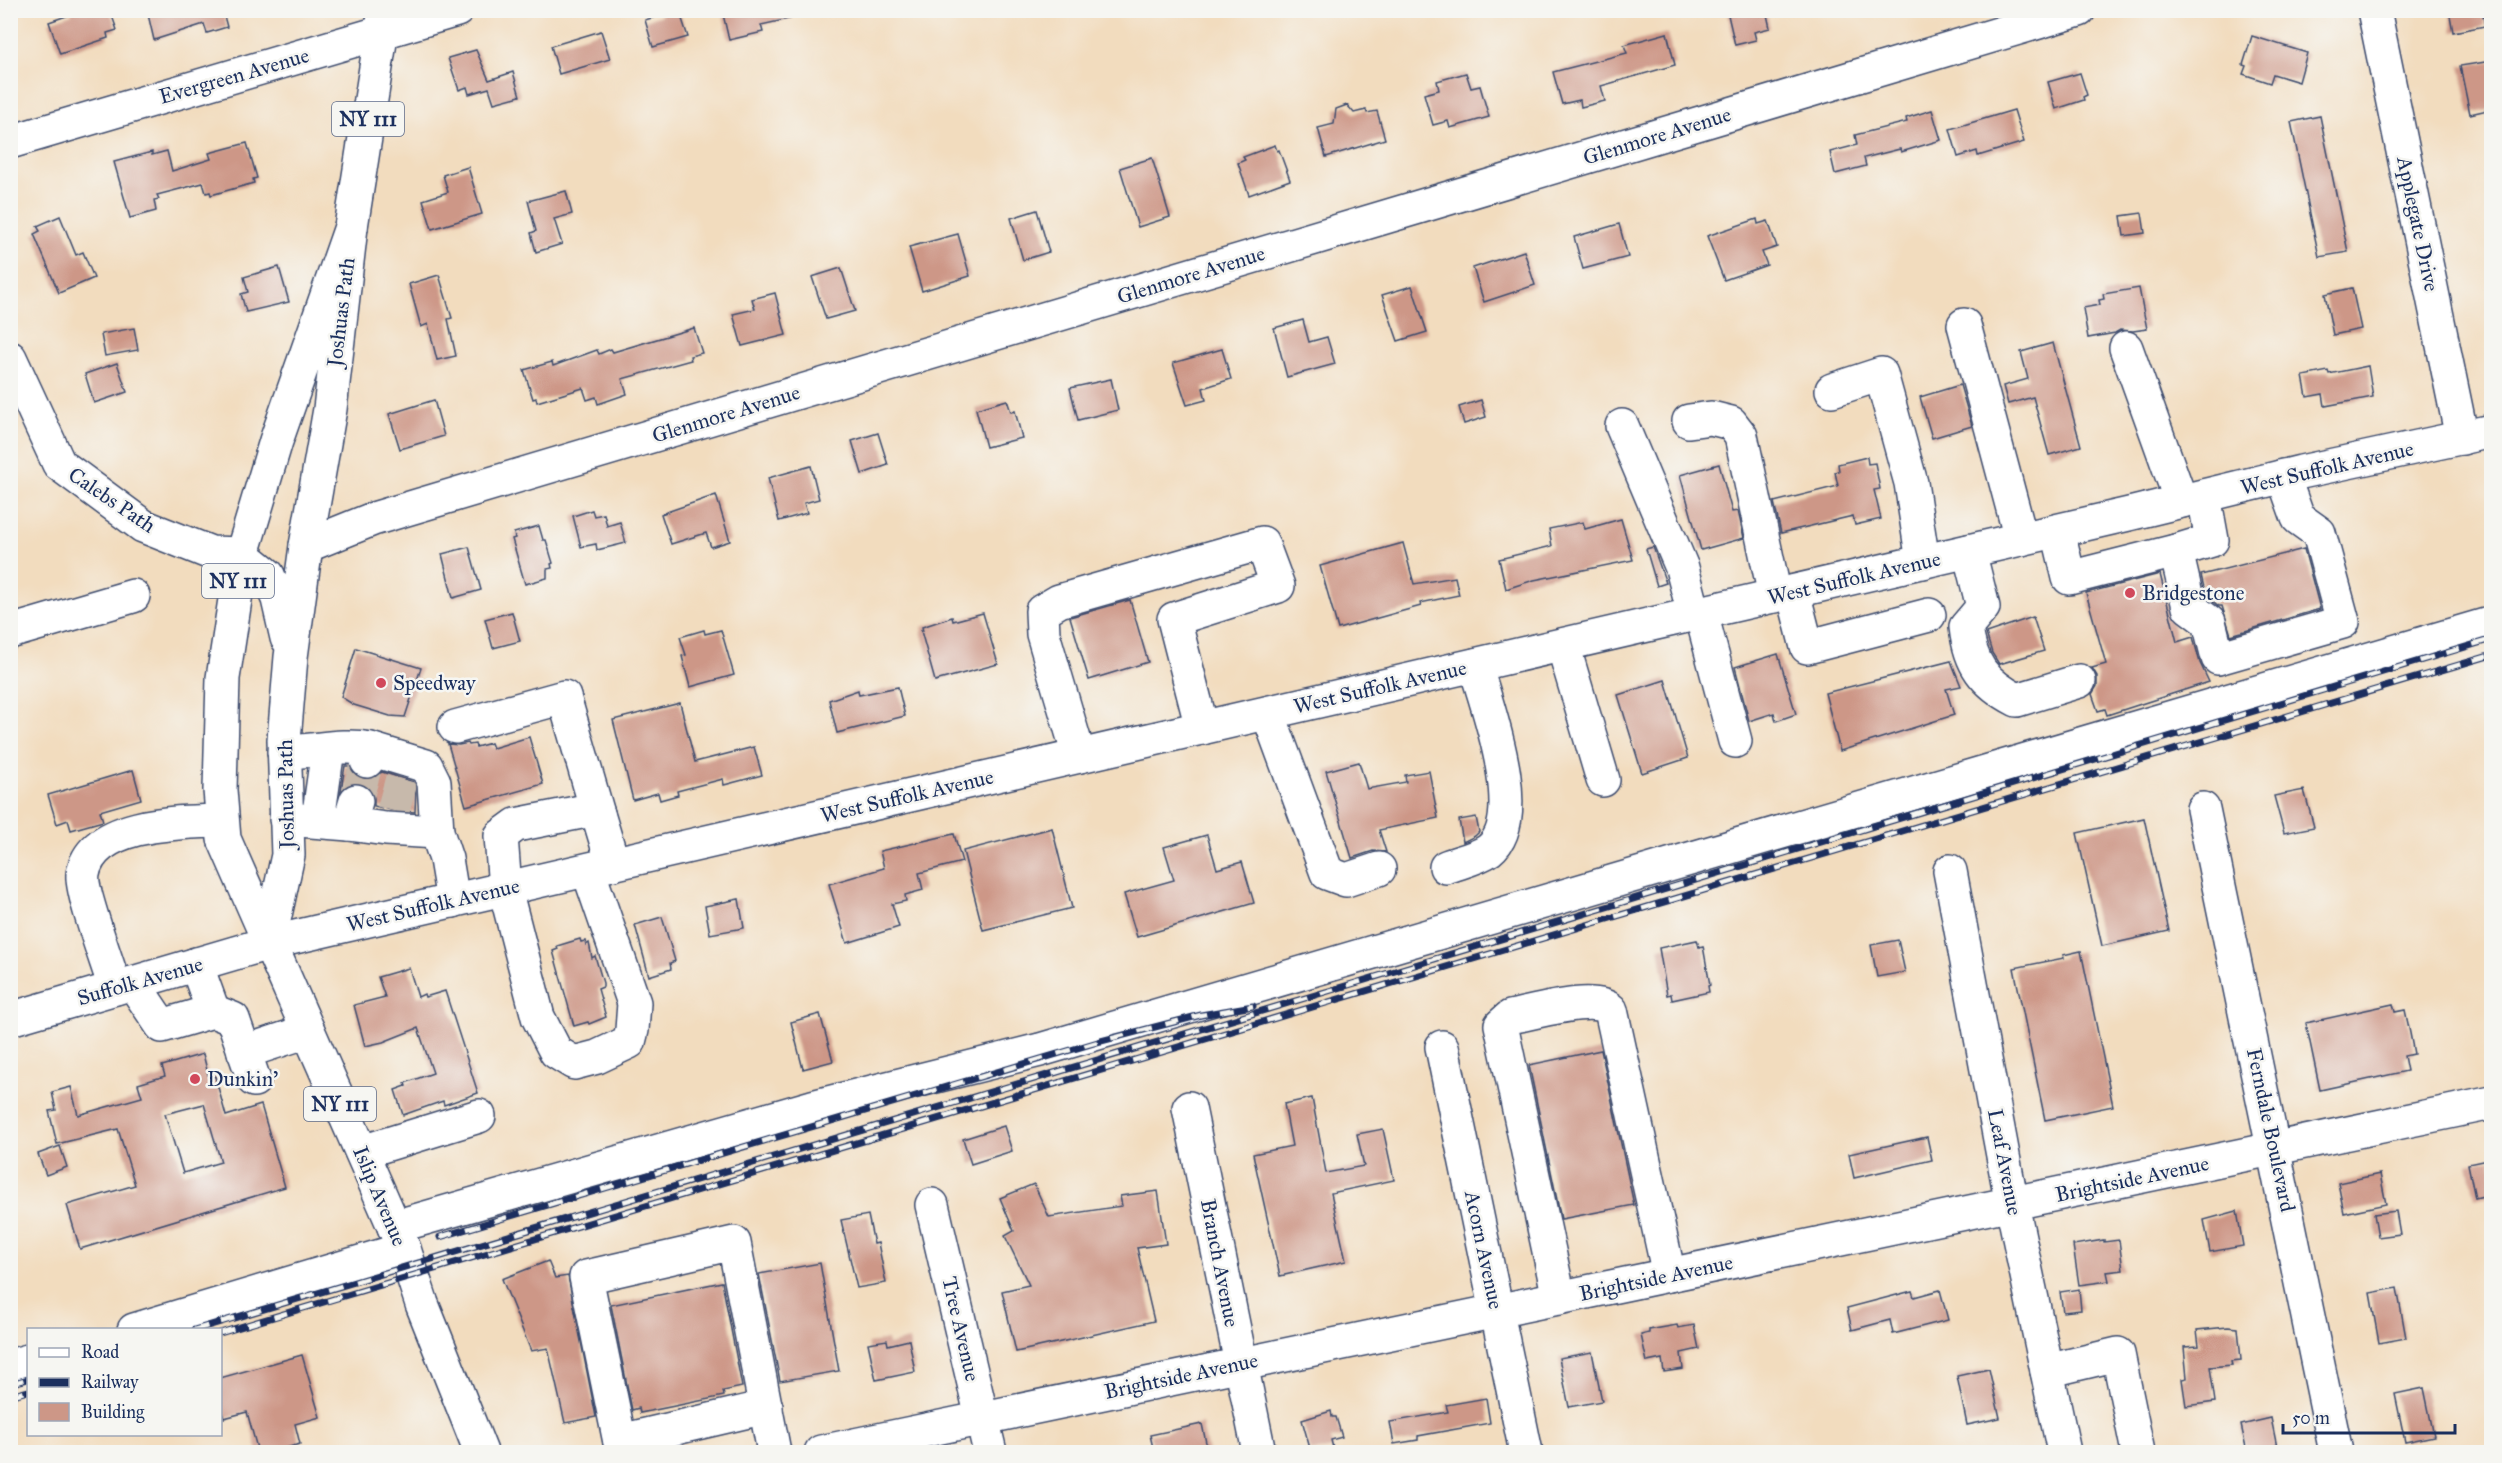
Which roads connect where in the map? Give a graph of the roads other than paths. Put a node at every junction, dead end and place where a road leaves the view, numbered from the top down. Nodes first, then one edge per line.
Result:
1 (457, 10) edge
2 (2079, 10) edge
3 (2374, 10) edge
4 (384, 22) edge
5 (10, 142) edge
6 (351, 227) junction
7 (1964, 325) dead end
8 (2127, 348) dead end
9 (10, 358) edge
10 (1832, 390) dead end
11 (1689, 422) dead end
12 (1622, 426) dead end
13 (2477, 434) edge
14 (2283, 476) junction
15 (2192, 499) junction
16 (2058, 531) junction
17 (2022, 539) junction
18 (306, 546) junction
19 (1969, 551) junction
20 (2176, 551) junction
21 (242, 554) junction
22 (1923, 562) junction
23 (1784, 594) junction
24 (133, 596) dead end
25 (1697, 614) junction
26 (1929, 615) dead end
27 (2492, 622) edge
28 (10, 632) edge
29 (1563, 645) junction
30 (291, 657) junction
31 (1475, 665) junction
32 (2079, 681) dead end
33 (1268, 713) junction
34 (456, 727) dead end
35 (1202, 728) junction
36 (1735, 741) dead end
37 (328, 749) junction
38 (284, 752) junction
39 (1078, 756) junction
40 (1603, 780) dead end
41 (2203, 809) dead end
42 (598, 814) junction
43 (341, 815) junction
44 (286, 819) junction
45 (222, 821) junction
46 (437, 832) junction
47 (601, 867) junction
48 (1446, 867) dead end
49 (1379, 869) dead end
50 (1950, 871) dead end
51 (505, 889) junction
52 (453, 901) junction
53 (269, 943) junction
54 (196, 964) junction
55 (124, 986) junction
56 (213, 1011) junction
57 (10, 1019) edge
58 (308, 1031) junction
59 (1442, 1047) dead end
60 (2492, 1103) edge
61 (1189, 1108) dead end
62 (479, 1116) dead end
63 (2275, 1148) junction
64 (362, 1152) junction
65 (2012, 1204) junction
66 (932, 1205) dead end
67 (399, 1238) junction
68 (1669, 1275) junction
69 (1559, 1298) junction
70 (1497, 1312) junction
71 (137, 1328) edge
72 (27, 1361) edge
73 (1240, 1363) junction
74 (10, 1366) edge
75 (2047, 1371) junction
76 (766, 1407) junction
77 (982, 1418) junction
78 (621, 1447) edge
79 (481, 1452) edge
80 (774, 1452) edge
81 (821, 1452) edge
82 (990, 1452) edge
83 (1259, 1452) edge
84 (1526, 1452) edge
85 (2064, 1452) edge
86 (2138, 1452) edge
87 (2336, 1452) edge

1 - 4 street, Evergreen Avenue
2 - 18 street, Glenmore Avenue
3 - 13 street, Applegate Drive
4 - 5 street, Evergreen Avenue
4 - 6 street, Joshuas Path / NY 111
6 - 18 street, Joshuas Path / NY 111
6 - 21 street, Joshuas Path / NY 111
7 - 17 street
8 - 15 street
9 - 21 street, Calebs Path
10 - 22 street
11 - 23 street
12 - 25 street
13 - 14 street, West Suffolk Avenue
14 - 15 street, West Suffolk Avenue
14 - 20 street
15 - 16 street, West Suffolk Avenue
15 - 20 street
16 - 17 street, West Suffolk Avenue
16 - 20 street
17 - 19 street, West Suffolk Avenue
18 - 30 street, Joshuas Path / NY 111
19 - 22 street, West Suffolk Avenue
19 - 32 street
21 - 30 street
21 - 45 street, Joshuas Path / NY 111
22 - 23 street, West Suffolk Avenue
23 - 25 street, West Suffolk Avenue
23 - 26 street
24 - 28 street
25 - 29 street, West Suffolk Avenue
25 - 36 street
27 - 67 street
29 - 31 street, West Suffolk Avenue
29 - 40 street
30 - 38 street, Joshuas Path / NY 111
31 - 33 street, West Suffolk Avenue
31 - 48 street
33 - 35 street, West Suffolk Avenue
33 - 49 street
34 - 42 street
35 - 39 street, West Suffolk Avenue
35 - 39 street
37 - 38 street
37 - 43 street
37 - 46 street
38 - 44 street, Joshuas Path / NY 111
39 - 47 street, West Suffolk Avenue
41 - 63 street, Ferndale Boulevard
42 - 47 street
42 - 51 street
43 - 44 street
43 - 46 street
44 - 53 street, Joshuas Path / NY 111
45 - 53 street, Joshuas Path / NY 111
45 - 55 street
46 - 52 street
47 - 51 street, West Suffolk Avenue
47 - 51 street
50 - 65 street, Leaf Avenue
51 - 52 street, West Suffolk Avenue
52 - 53 street, West Suffolk Avenue
53 - 54 street, Suffolk Avenue
53 - 58 street, Islip Avenue / NY 111
54 - 55 street, Suffolk Avenue
54 - 56 street
55 - 56 street
55 - 57 street, Suffolk Avenue
56 - 58 street
58 - 64 street, Islip Avenue / NY 111
59 - 70 street, Acorn Avenue
60 - 63 street, Brightside Avenue
61 - 73 street, Branch Avenue
62 - 64 street
63 - 65 street, Brightside Avenue
63 - 87 street, Ferndale Boulevard
64 - 67 street, Islip Avenue / NY 111
65 - 68 street, Brightside Avenue
65 - 75 street, Leaf Avenue
66 - 77 street, Tree Avenue
67 - 71 street
67 - 79 street, Islip Avenue / NY 111
68 - 69 street, Brightside Avenue
68 - 69 street
69 - 70 street, Brightside Avenue
70 - 73 street, Brightside Avenue
70 - 84 street, Acorn Avenue
72 - 74 street
73 - 77 street, Brightside Avenue
73 - 83 street, Branch Avenue
75 - 85 street, Leaf Avenue
75 - 86 street
76 - 78 street
76 - 78 street
76 - 80 street
77 - 81 street, Brightside Avenue
77 - 82 street, Tree Avenue

